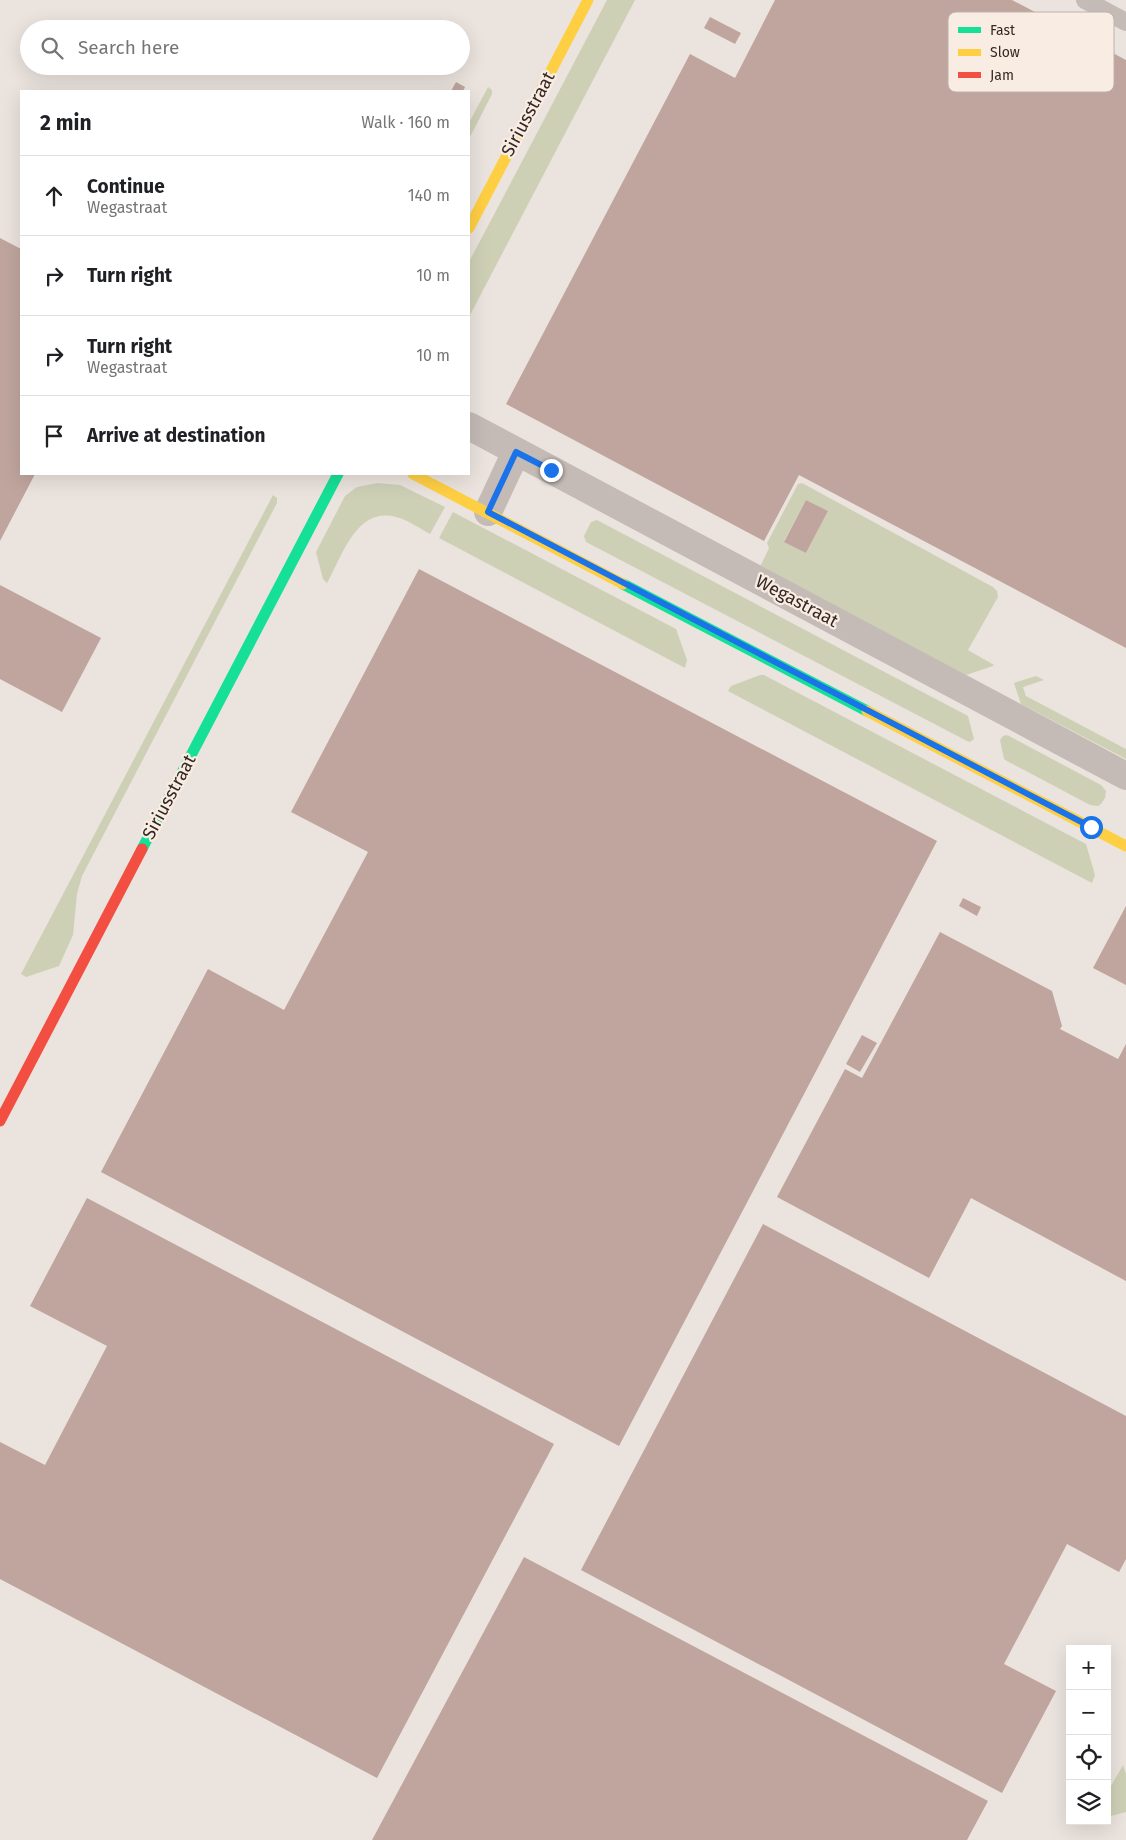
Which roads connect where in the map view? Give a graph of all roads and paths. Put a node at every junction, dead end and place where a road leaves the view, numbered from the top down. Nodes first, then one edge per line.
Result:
1 (588, 0) edge
2 (1085, 0) edge
3 (1107, 12) edge
4 (1114, 16) edge
5 (1126, 22) edge
6 (470, 226) edge
7 (470, 427) edge
8 (516, 452) junction
9 (337, 475) edge
10 (415, 475) edge
11 (488, 512) junction
12 (1126, 776) edge
13 (1126, 846) edge
14 (0, 1121) edge

1 - 6 street, Siriusstraat
2 - 3 lane
4 - 5 lane
7 - 8 street, Wegastraat
8 - 11 street
8 - 12 street, Wegastraat
9 - 14 street, Siriusstraat
10 - 11 street
11 - 13 street

